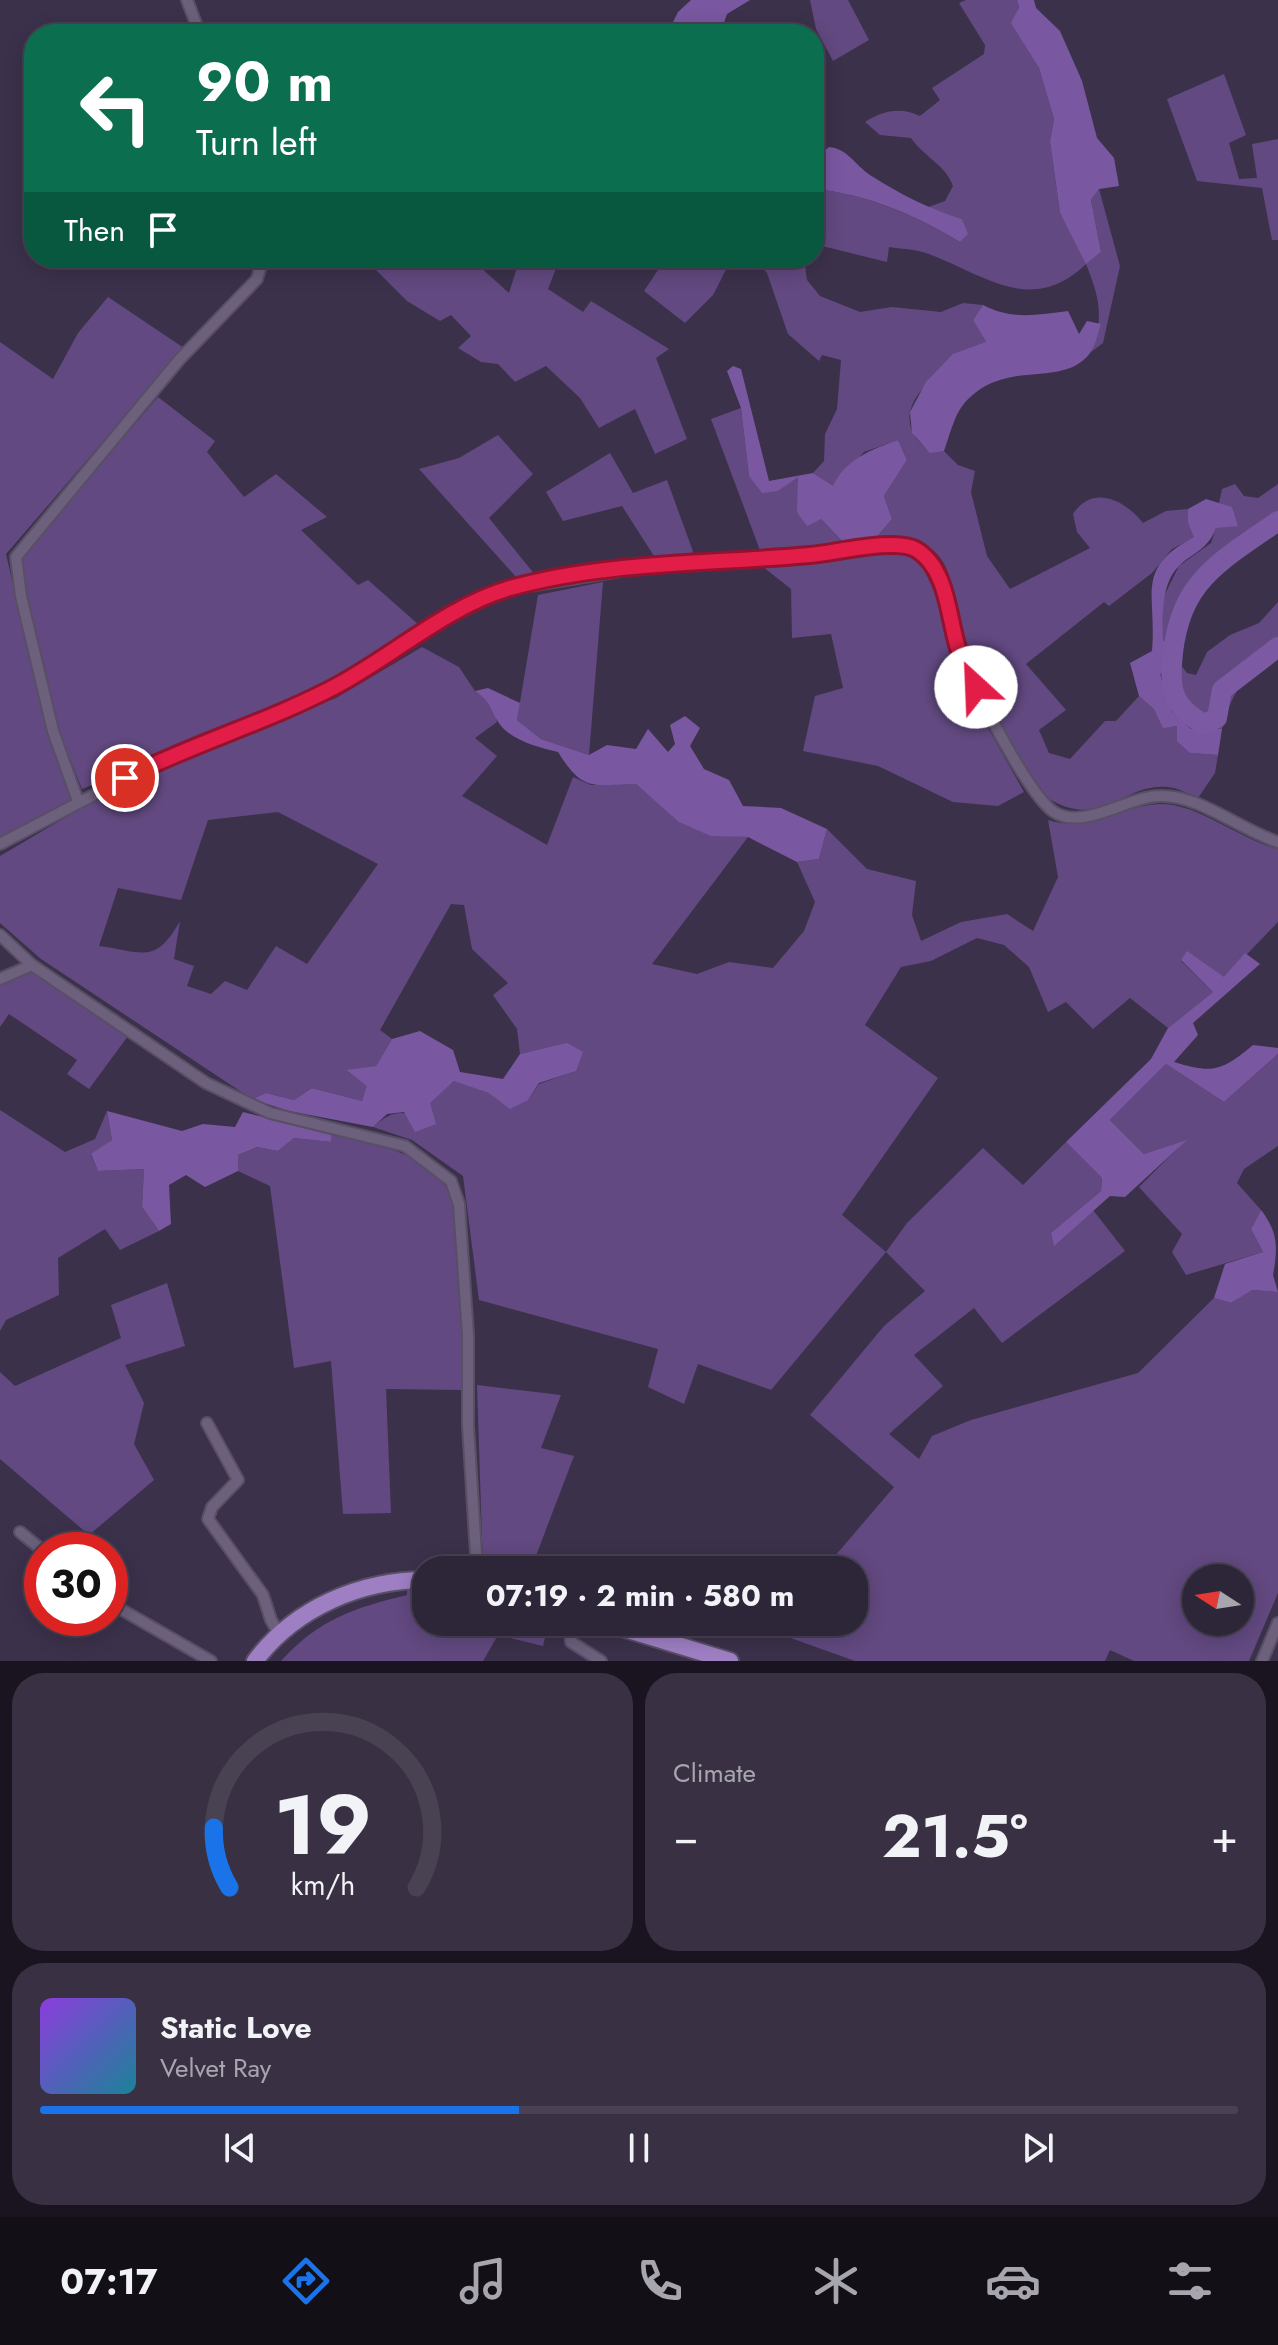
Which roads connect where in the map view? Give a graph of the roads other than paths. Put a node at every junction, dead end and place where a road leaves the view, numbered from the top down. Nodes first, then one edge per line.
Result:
1 (187, 0) edge
2 (196, 24) edge
3 (260, 268) edge
4 (78, 801) junction
5 (1278, 842) edge
6 (0, 844) edge
7 (0, 935) edge
8 (32, 965) junction
9 (0, 979) edge
10 (207, 1423) dead end
11 (20, 1532) dead end
12 (24, 1535) edge
13 (476, 1556) edge
14 (412, 1582) edge
15 (128, 1613) edge
16 (1278, 1623) edge
17 (279, 1634) junction
18 (570, 1636) edge
19 (648, 1636) edge
20 (211, 1661) edge
21 (255, 1661) edge
22 (601, 1661) edge
23 (730, 1661) edge
24 (1262, 1661) edge

1 - 2 street
3 - 4 street
4 - 5 street
4 - 6 street
7 - 8 street
8 - 9 street
8 - 13 street
10 - 17 street
11 - 12 street
14 - 17 highway
15 - 20 street
16 - 24 street
17 - 21 highway
18 - 22 street
19 - 23 highway

